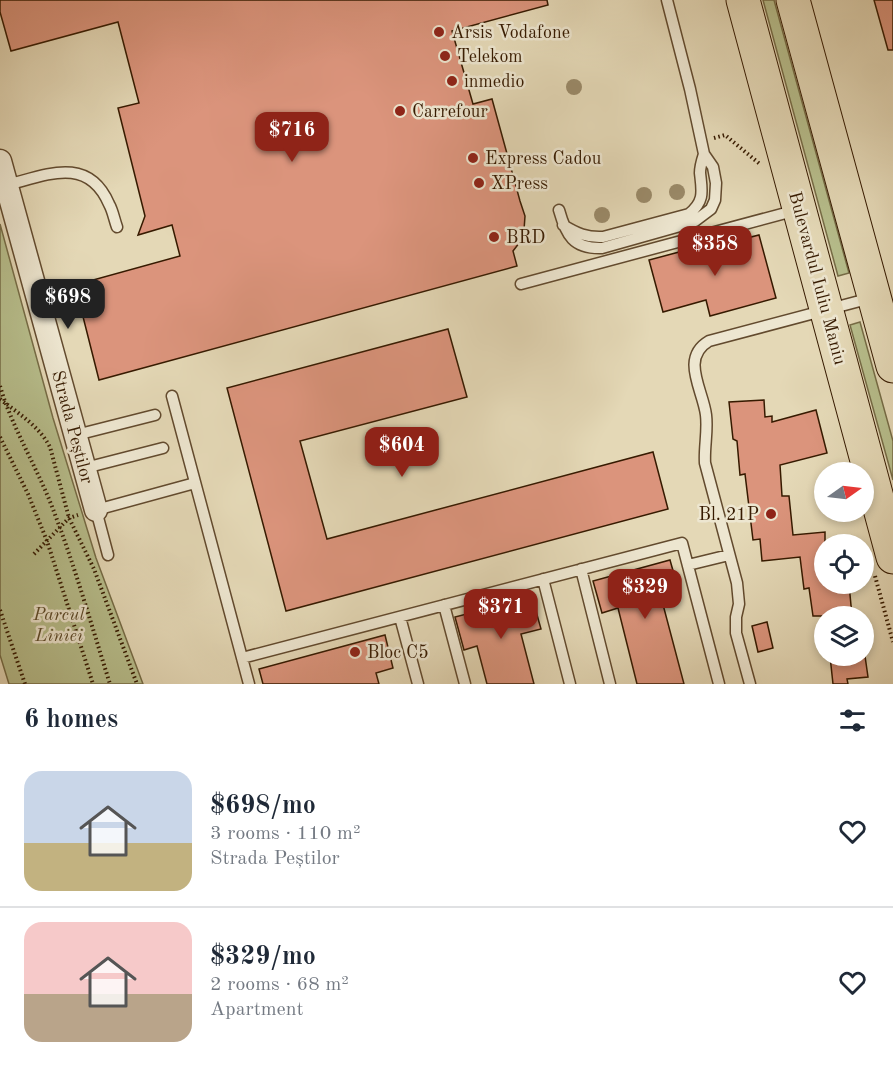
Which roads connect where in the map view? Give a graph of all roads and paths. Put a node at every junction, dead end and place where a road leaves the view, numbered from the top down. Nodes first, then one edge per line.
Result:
1 (667, 0) edge
2 (743, 0) edge
3 (794, 0) edge
4 (724, 135) dead end
5 (704, 154) junction
6 (0, 160) edge
7 (765, 168) dead end
8 (7, 185) junction
9 (559, 210) dead end
10 (799, 210) junction
11 (563, 225) junction
12 (117, 227) dead end
13 (522, 284) dead end
14 (874, 297) junction
15 (826, 309) junction
16 (893, 366) edge
17 (0, 386) edge
18 (172, 396) dead end
19 (0, 399) edge
20 (5, 403) junction
21 (155, 415) dead end
22 (76, 435) junction
23 (0, 437) edge
24 (163, 448) dead end
25 (85, 468) junction
26 (195, 483) junction
27 (96, 510) junction
28 (69, 518) junction
29 (60, 528) junction
30 (47, 541) junction
31 (34, 554) dead end
32 (108, 555) dead end
33 (729, 555) junction
34 (893, 557) edge
35 (688, 566) junction
36 (580, 569) junction
37 (543, 579) junction
38 (444, 605) junction
39 (0, 610) edge
40 (400, 616) junction
41 (242, 658) junction
42 (25, 684) edge
43 (93, 684) edge
44 (110, 684) edge
45 (137, 684) edge
46 (249, 684) edge
47 (418, 684) edge
48 (465, 684) edge
49 (570, 684) edge
50 (610, 684) edge
51 (719, 684) edge
52 (750, 684) edge

1 - 5 lane
2 - 10 main road, Bulevardul Iuliu Maniu
3 - 14 main road
4 - 7 path
5 - 11 lane
5 - 11 lane
6 - 8 street, Strada Peștilor
8 - 12 lane
8 - 22 street, Strada Peștilor
9 - 11 lane
10 - 13 lane
10 - 15 main road, Bulevardul Iuliu Maniu
14 - 15 lane
14 - 16 main road
15 - 33 lane
15 - 34 main road, Bulevardul Iuliu Maniu
17 - 20 path
18 - 26 lane
19 - 20 path
20 - 28 path
20 - 29 path
21 - 22 lane
22 - 25 street, Strada Peștilor
23 - 30 path
24 - 25 lane
25 - 27 street, Strada Peștilor
26 - 27 lane
26 - 41 lane
27 - 28 path
27 - 32 lane, Strada Peștilor
28 - 29 path
28 - 45 path
29 - 30 path
29 - 44 path
30 - 31 path
30 - 43 path
33 - 35 lane
33 - 52 lane
35 - 36 lane
35 - 51 lane
36 - 37 lane
36 - 50 lane
37 - 38 lane
37 - 49 lane
38 - 40 lane
38 - 48 lane
39 - 42 path
40 - 41 lane
40 - 47 lane
41 - 46 lane

